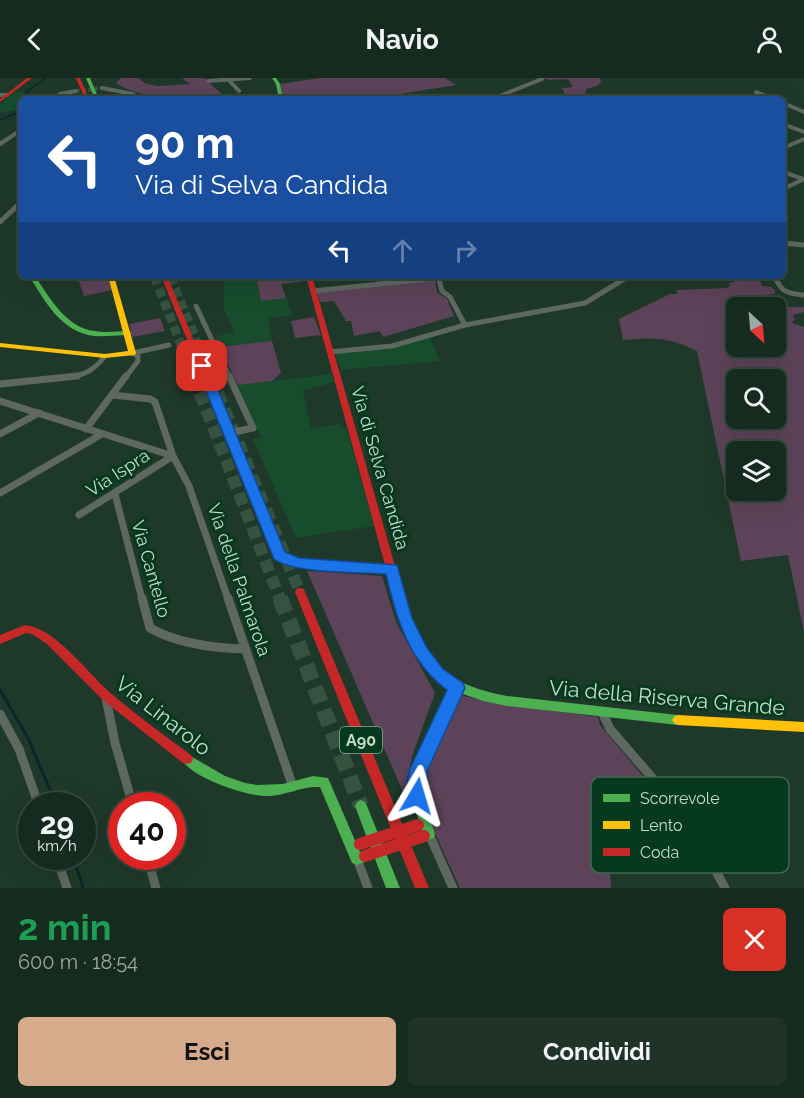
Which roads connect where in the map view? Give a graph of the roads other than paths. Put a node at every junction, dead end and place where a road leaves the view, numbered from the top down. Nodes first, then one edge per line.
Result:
1 (30, 78) edge
2 (78, 78) edge
3 (88, 78) edge
4 (250, 78) edge
5 (274, 78) edge
6 (228, 79) edge
7 (542, 80) dead end
8 (208, 81) dead end
9 (102, 88) tunnel mouth
10 (76, 91) tunnel mouth
11 (239, 92) dead end
12 (756, 92) dead end
13 (59, 96) edge
14 (86, 96) edge
15 (96, 96) edge
16 (135, 96) edge
17 (280, 96) edge
18 (500, 96) edge
19 (767, 96) edge
20 (2, 97) edge
21 (786, 104) edge
22 (804, 112) edge
23 (786, 125) edge
24 (18, 132) edge
25 (804, 132) edge
26 (804, 139) edge
27 (0, 144) edge
28 (786, 147) edge
29 (786, 173) edge
30 (804, 179) edge
31 (786, 188) edge
32 (18, 205) edge
33 (0, 222) edge
34 (786, 243) edge
35 (804, 245) edge
36 (35, 279) edge
37 (112, 279) edge
38 (165, 279) edge
39 (310, 279) edge
40 (420, 279) edge
41 (439, 279) edge
42 (624, 279) edge
43 (776, 279) edge
44 (313, 291) junction
45 (804, 295) edge
46 (196, 306) dead end
47 (465, 325) junction
48 (128, 333) junction
49 (0, 345) edge
50 (169, 345) dead end
51 (330, 352) junction
52 (132, 353) junction
53 (105, 356) junction
54 (0, 384) edge
55 (113, 394) junction
56 (0, 401) edge
57 (39, 413) junction
58 (86, 429) junction
59 (0, 434) edge
60 (102, 434) junction
61 (228, 434) junction
62 (173, 456) junction
63 (0, 493) edge
64 (115, 494) junction
65 (79, 516) dead end
66 (392, 569) junction
67 (300, 592) tunnel mouth
68 (0, 640) edge
69 (245, 649) junction
70 (457, 688) junction
71 (106, 697) junction
72 (0, 714) edge
73 (603, 714) junction
74 (804, 727) edge
75 (652, 777) edge
76 (292, 787) junction
77 (34, 792) edge
78 (129, 792) edge
79 (361, 806) tunnel mouth
80 (421, 824) junction
81 (427, 836) junction
82 (356, 845) junction
83 (361, 857) junction
84 (61, 870) edge
85 (151, 870) edge
86 (717, 873) edge
87 (67, 888) edge
88 (156, 888) edge
89 (368, 888) edge
90 (393, 888) edge
91 (422, 888) edge
92 (453, 888) edge
93 (725, 888) edge

1 - 20 main road
2 - 14 main road
3 - 15 main road
4 - 6 street
5 - 17 main road
6 - 8 street
6 - 11 street
7 - 18 street
9 - 16 street
10 - 13 street
12 - 19 street
21 - 22 street
23 - 25 street
24 - 27 street
26 - 28 street
29 - 30 street
30 - 31 street
32 - 33 street
34 - 35 street
36 - 48 main road
37 - 48 main road
38 - 61 main road
39 - 44 main road, Via di Selva Candida
40 - 44 street
41 - 47 street
42 - 47 street
43 - 45 street
44 - 51 main road, Via di Selva Candida
46 - 61 street
47 - 51 street
48 - 52 main road
49 - 53 main road
50 - 52 street
51 - 66 main road, Via di Selva Candida
52 - 53 main road
52 - 55 street
53 - 54 street
55 - 58 street
55 - 62 street, Via della Palmarola
56 - 57 street
57 - 58 street
57 - 59 street
58 - 60 street
60 - 62 street
60 - 63 street
61 - 66 main road
62 - 64 street, Via Ispra
62 - 69 street, Via della Palmarola
64 - 65 street, Via Ispra
64 - 69 street, Via Cantello
66 - 70 main road, Via di Selva Candida
67 - 91 main road, A90
68 - 71 main road, Via Linarolo
69 - 76 street, Via della Palmarola
70 - 73 main road, Via della Riserva Grande
70 - 80 main road
71 - 76 main road, Via Linarolo
71 - 78 street
72 - 77 street
73 - 74 main road, Via della Riserva Grande
73 - 75 street
76 - 82 main road, Via Linarolo
79 - 90 main road
80 - 81 main road
80 - 82 main road, bridge
81 - 83 main road, bridge
81 - 92 street
82 - 83 main road
83 - 89 street
84 - 87 street
85 - 88 street
86 - 93 street

